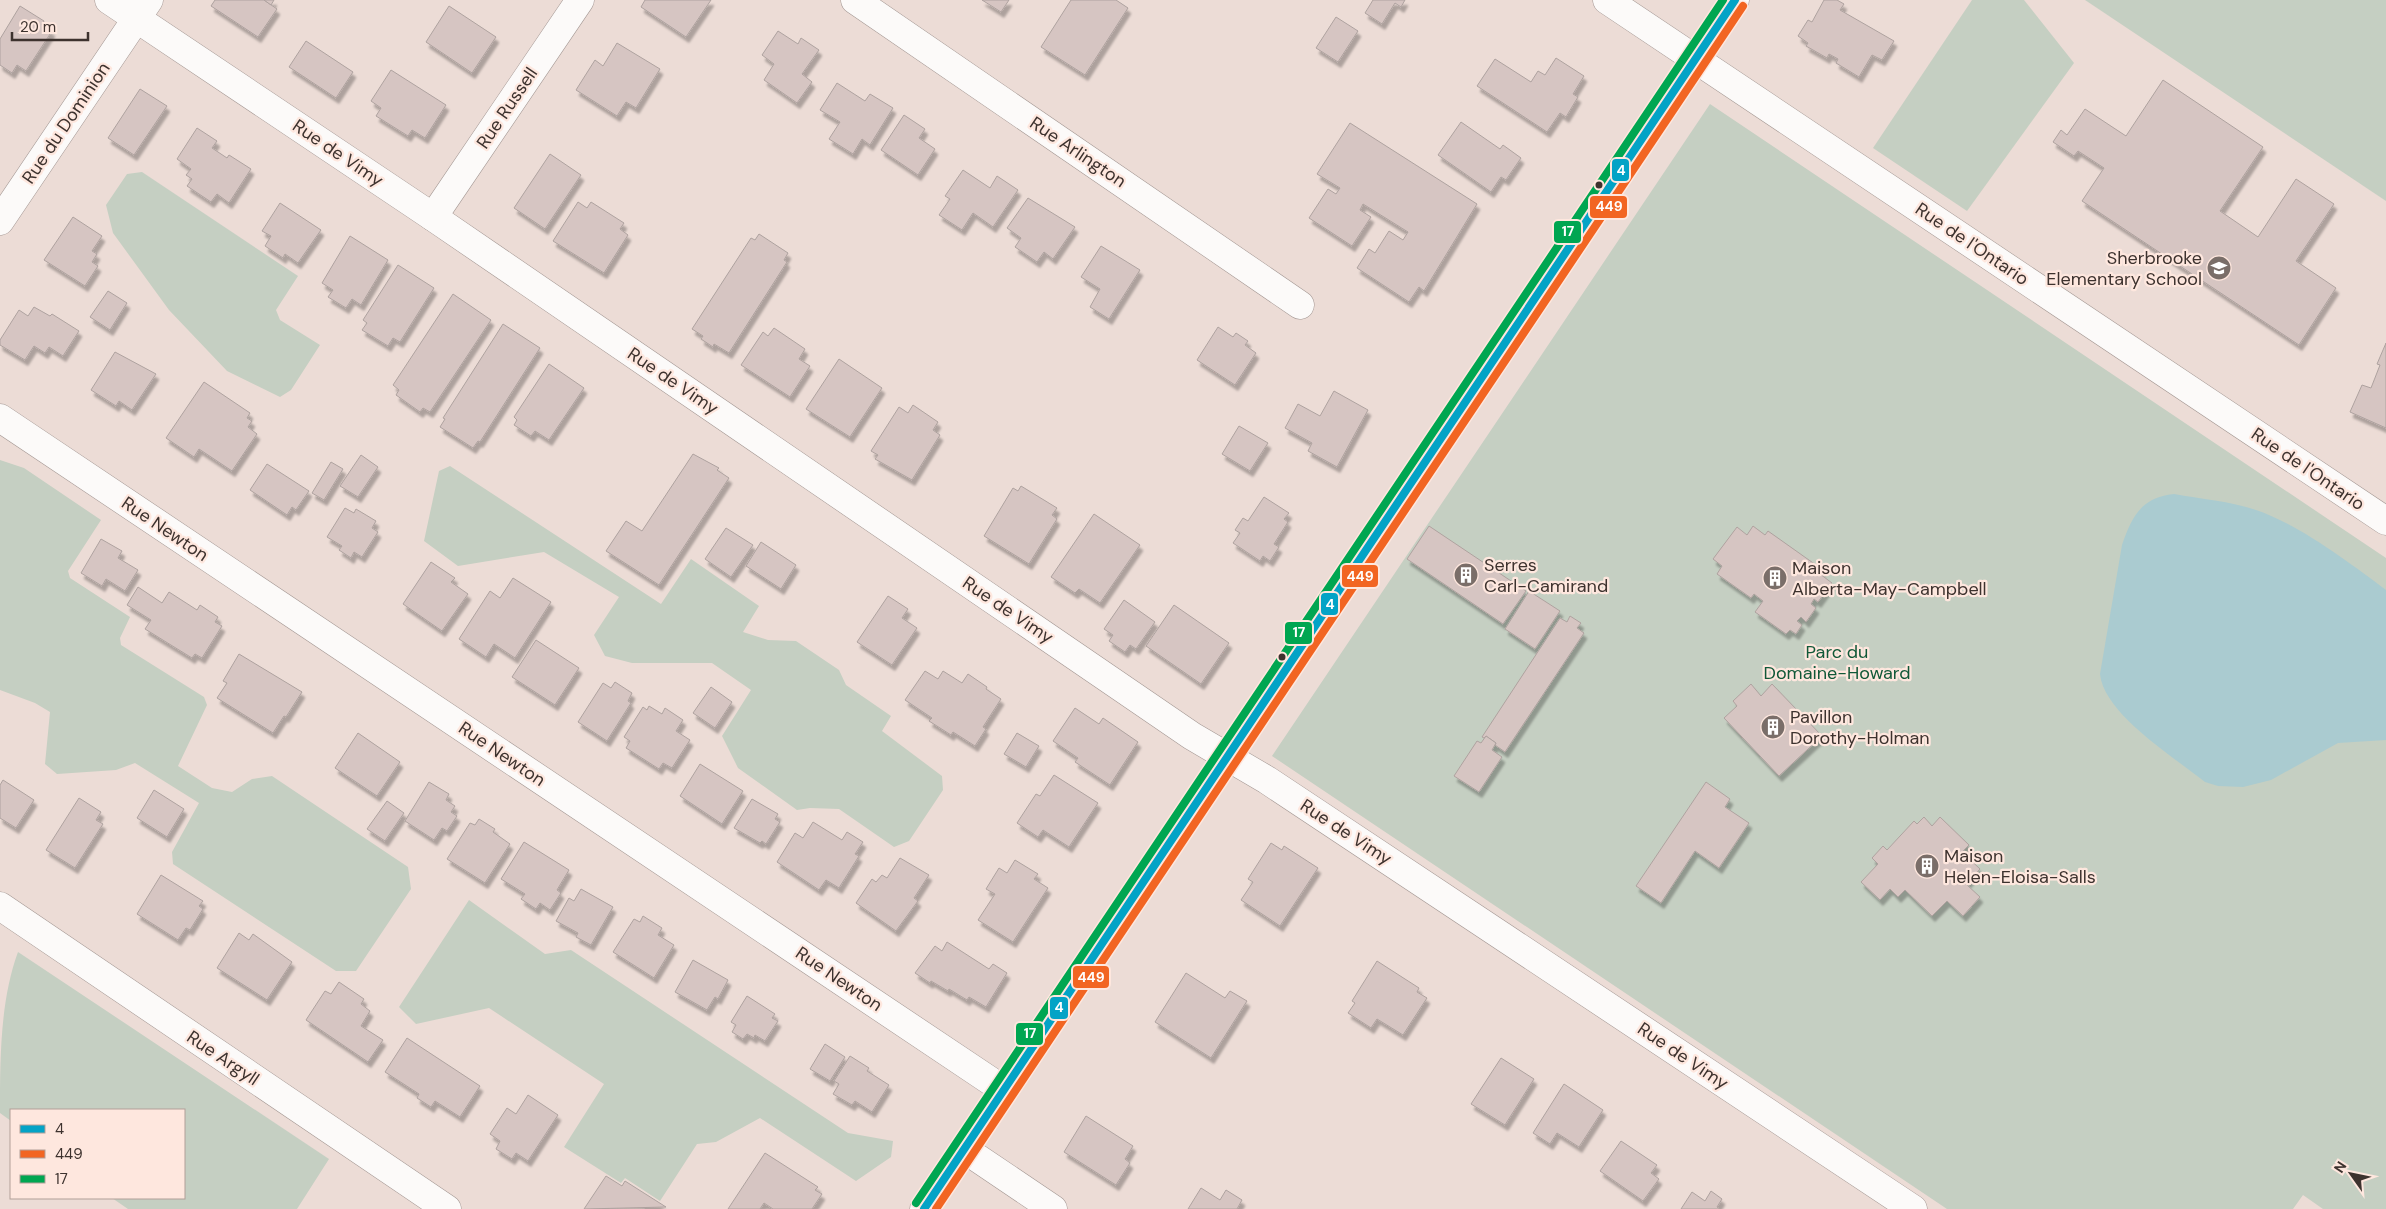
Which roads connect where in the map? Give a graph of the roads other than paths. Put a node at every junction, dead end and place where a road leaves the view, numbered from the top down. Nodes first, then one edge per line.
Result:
1 (109, 0) edge
2 (580, 0) edge
3 (855, 0) edge
4 (1607, 0) edge
5 (1735, 0) edge
6 (143, 9) edge
7 (1695, 59) junction
8 (433, 217) junction
9 (0, 221) edge
10 (1300, 305) dead end
11 (0, 418) edge
12 (2386, 521) edge
13 (1228, 756) junction
14 (0, 906) edge
15 (1004, 1090) junction
16 (964, 1149) junction
17 (447, 1209) edge
18 (924, 1209) edge
19 (1053, 1209) edge
20 (1913, 1209) edge

1 - 6 street, Rue de Vimy
2 - 8 street, Rue Russell
3 - 10 street, Rue Arlington
4 - 7 street, Rue de l'Ontario
5 - 7 street
6 - 8 street, Rue de Vimy
6 - 9 street, Rue du Dominion
7 - 12 street, Rue de l'Ontario
7 - 13 street
8 - 13 street, Rue de Vimy
11 - 15 street, Rue Newton
13 - 15 street
13 - 20 street, Rue de Vimy
14 - 17 street, Rue Argyll
15 - 16 street
16 - 18 street
16 - 19 street

